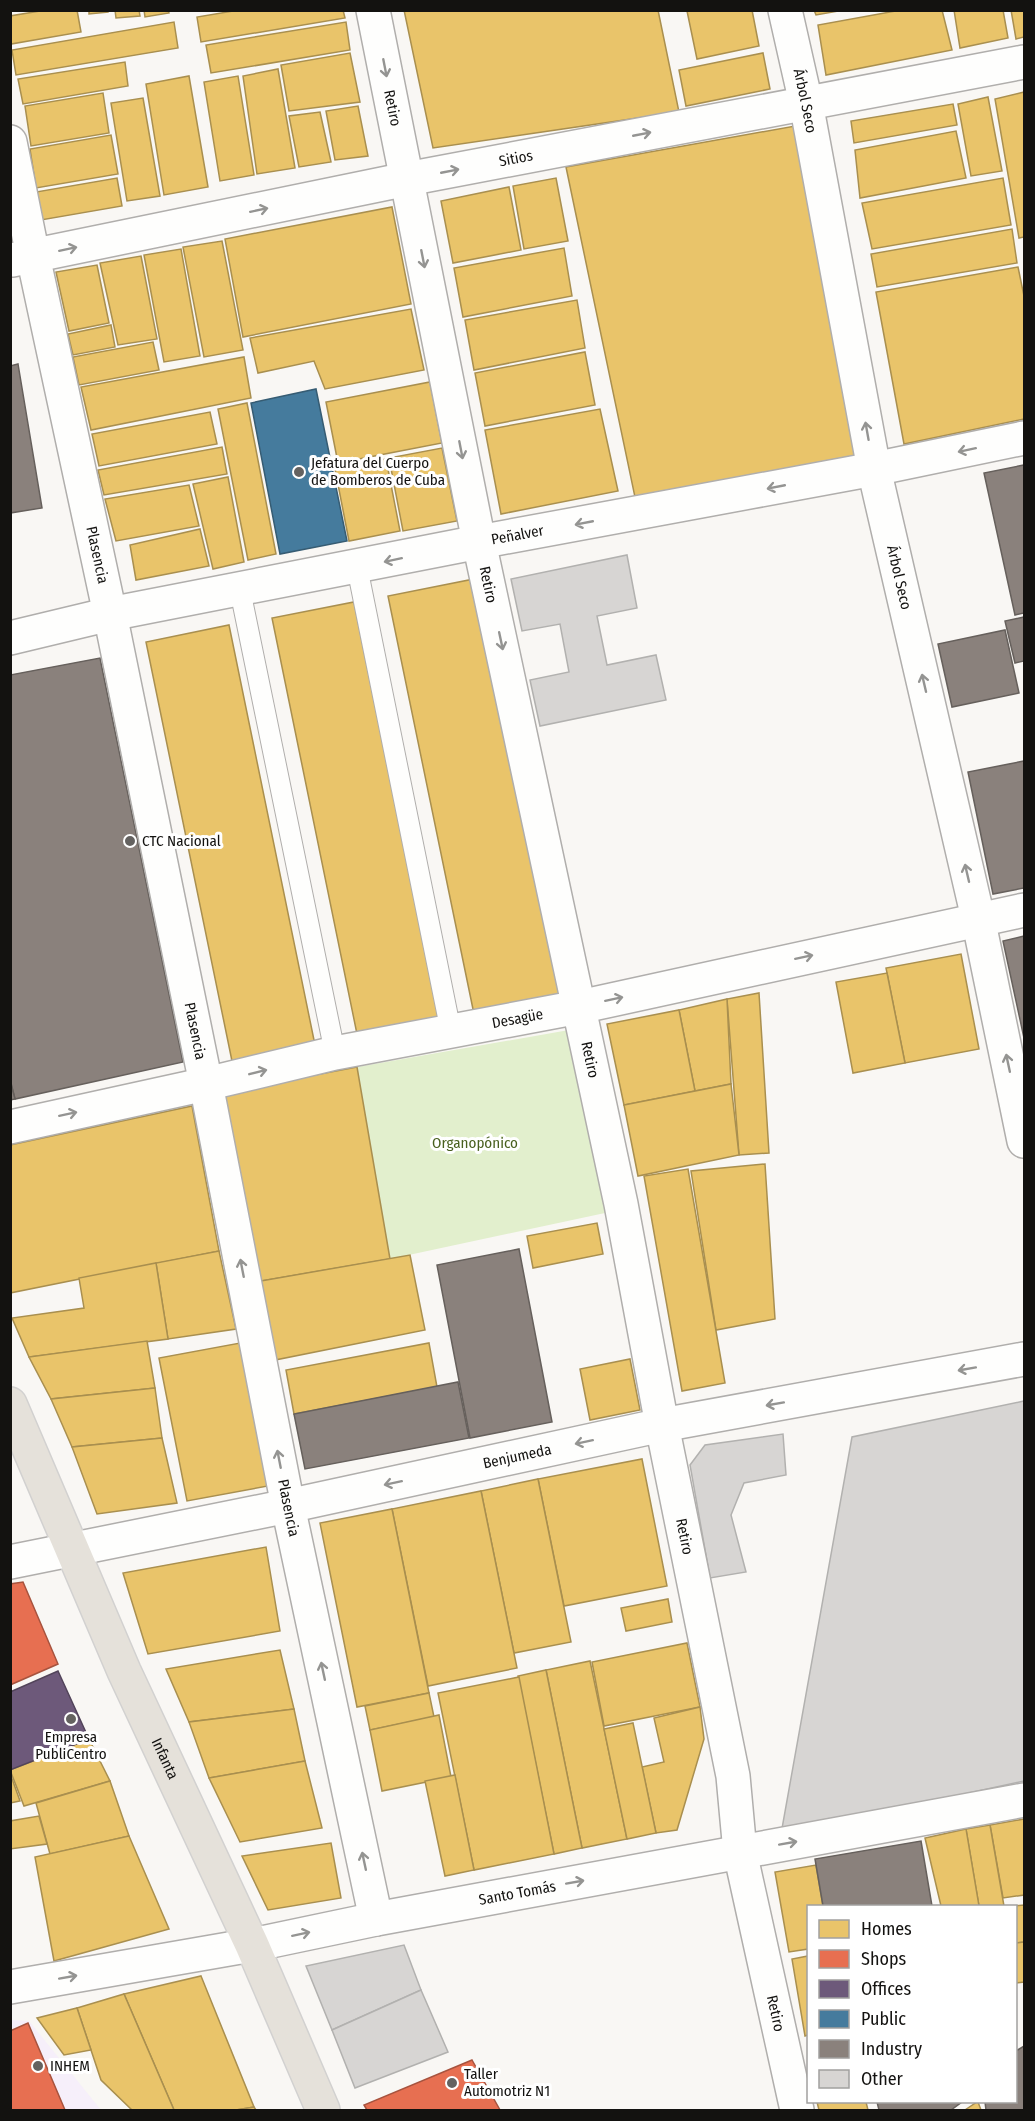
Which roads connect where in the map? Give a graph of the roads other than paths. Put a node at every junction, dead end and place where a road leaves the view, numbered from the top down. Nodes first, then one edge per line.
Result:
1 (373, 10) edge
2 (785, 10) edge
3 (1024, 62) edge
4 (807, 103) junction
5 (10, 142) edge
6 (407, 179) junction
7 (22, 258) edge
8 (1024, 438) edge
9 (874, 469) junction
10 (479, 542) junction
11 (357, 567) junction
12 (240, 590) junction
13 (111, 614) junction
14 (10, 638) edge
15 (1024, 910) edge
16 (978, 918) junction
17 (579, 1007) junction
18 (451, 1032) junction
19 (335, 1053) junction
20 (206, 1084) junction
21 (10, 1127) edge
22 (1024, 1141) edge
23 (1024, 1359) edge
24 (10, 1404) edge
25 (662, 1425) junction
26 (288, 1506) junction
27 (72, 1549) junction
28 (10, 1562) edge
29 (1024, 1800) edge
30 (740, 1852) junction
31 (376, 1918) junction
32 (252, 1945) junction
33 (10, 1987) edge
34 (323, 2110) edge
35 (797, 2110) edge

1 -> 6 street, Retiro
2 - 4 street, Árbol Seco
3 - 4 street, Sitios
6 -> 4 street, Sitios
9 -> 4 street, Árbol Seco
5 - 7 street, Plasencia
7 -> 6 street, Sitios
6 -> 10 street, Retiro
7 - 13 street, Plasencia
8 -> 9 street, Peñalver
9 -> 10 street, Peñalver
16 -> 9 street, Árbol Seco
10 -> 11 street, Peñalver
10 -> 17 street, Retiro
11 - 12 street, Peñalver
11 - 18 lane
12 - 13 street, Peñalver
12 - 19 lane
13 - 14 street, Peñalver
13 - 20 street, Plasencia
15 - 16 street, Desagüe
17 -> 16 street, Desagüe
22 -> 16 street, Árbol Seco
17 - 18 street, Desagüe
17 - 25 street, Retiro
18 - 19 street, Desagüe
20 -> 19 street, Desagüe
21 -> 20 street, Desagüe
26 -> 20 street, Plasencia
23 -> 25 street, Benjumeda
24 - 27 main road, Infanta
25 -> 26 street, Benjumeda
25 - 30 street, Retiro
26 - 27 street, Benjumeda
31 -> 26 street, Plasencia
27 - 28 street, Benjumeda
27 - 32 main road, Infanta
30 -> 29 street, Santo Tomás
31 -> 30 street, Santo Tomás
30 - 35 street, Retiro
32 -> 31 street, Santo Tomás
33 -> 32 street, Santo Tomás
32 - 34 main road, Infanta

